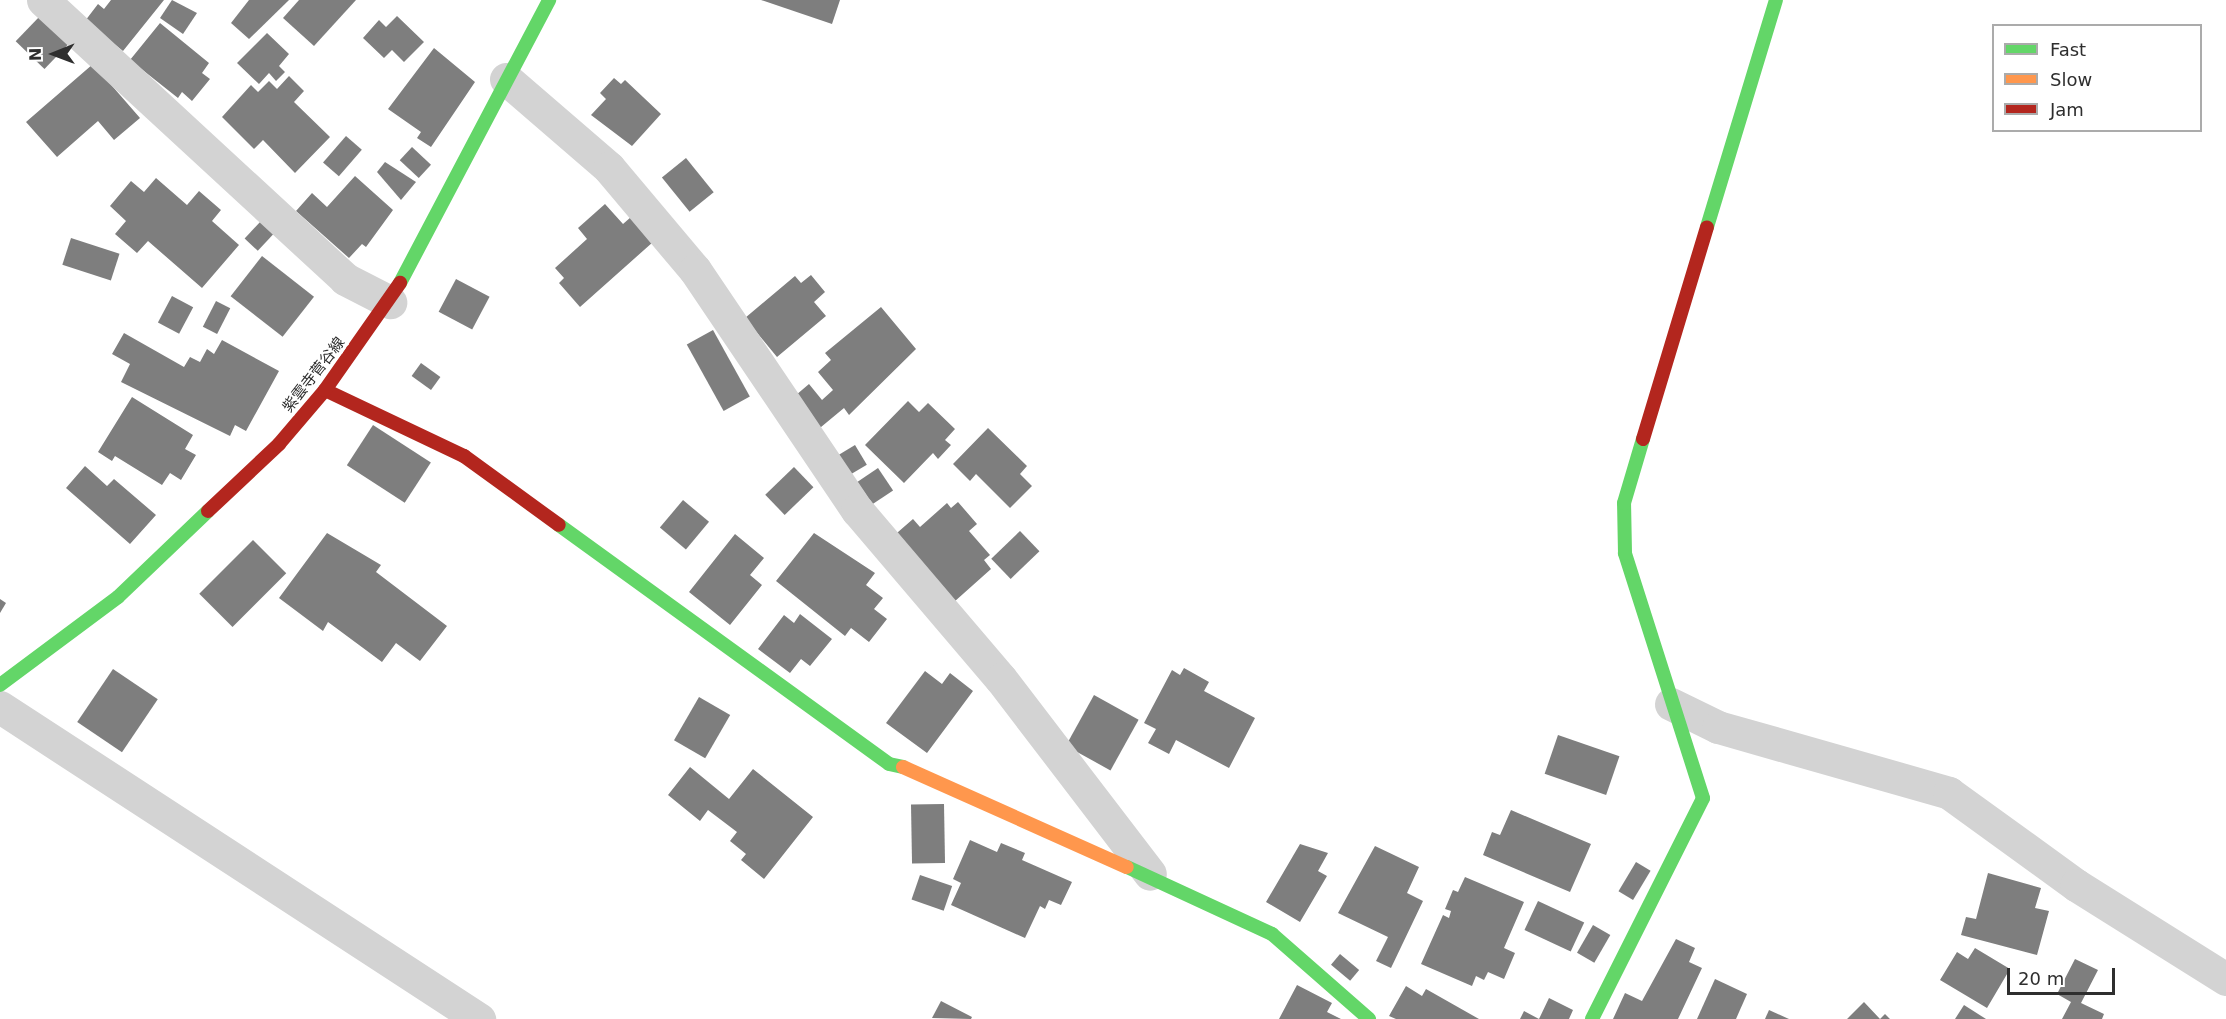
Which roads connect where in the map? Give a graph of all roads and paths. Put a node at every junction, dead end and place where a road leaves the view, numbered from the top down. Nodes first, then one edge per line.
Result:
1 (43, 0) edge
2 (549, 0) edge
3 (1776, 0) edge
4 (506, 79) junction
5 (390, 302) junction
6 (325, 390) junction
7 (0, 685) edge
8 (1671, 704) junction
9 (0, 707) edge
10 (1150, 874) junction
11 (2226, 980) edge
12 (479, 1019) edge
13 (1369, 1019) edge
14 (1592, 1019) edge

1 - 5 street
2 - 4 street, 紫雲寺菅谷線
3 - 8 street
4 - 5 street, 紫雲寺菅谷線
4 - 10 street
5 - 6 street, 紫雲寺菅谷線
6 - 7 street, 紫雲寺菅谷線
6 - 10 street
8 - 11 street
8 - 14 street
9 - 12 street
10 - 13 street

